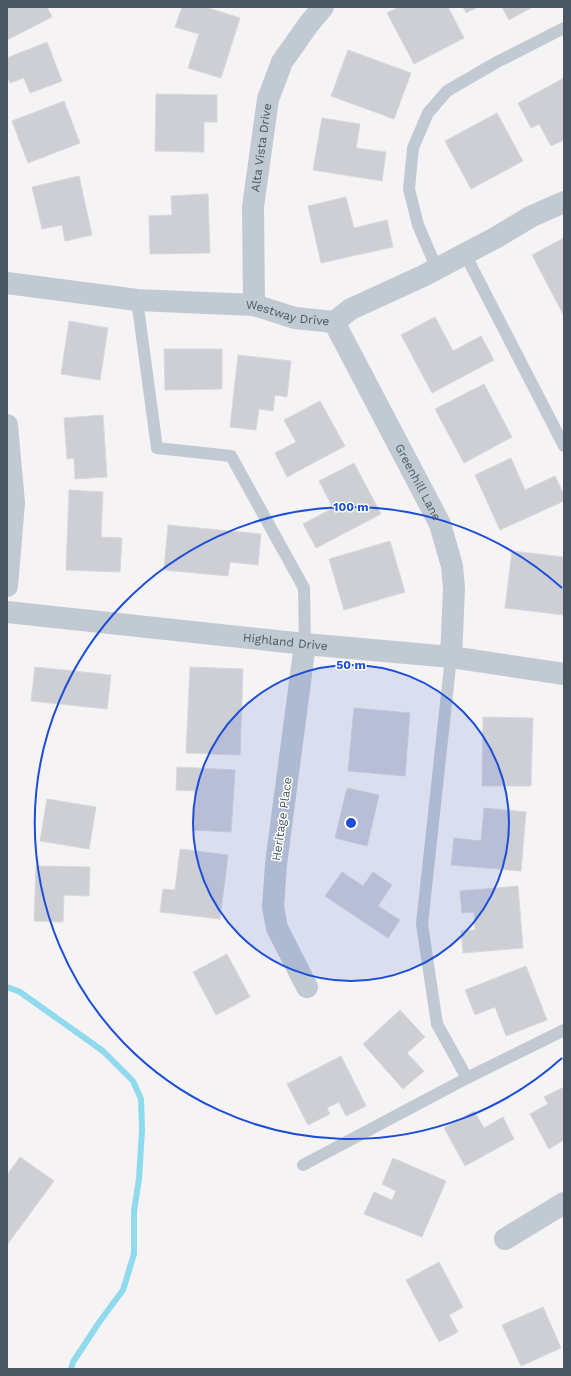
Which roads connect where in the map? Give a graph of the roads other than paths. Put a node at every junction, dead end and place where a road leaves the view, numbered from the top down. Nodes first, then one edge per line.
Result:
1 (323, 7) edge
2 (564, 28) edge
3 (564, 202) edge
4 (465, 254) junction
5 (437, 269) junction
6 (7, 283) edge
7 (137, 300) junction
8 (254, 305) junction
9 (334, 322) junction
10 (7, 426) edge
11 (564, 446) edge
12 (7, 586) edge
13 (7, 612) edge
14 (305, 644) junction
15 (450, 657) junction
16 (564, 674) edge
17 (307, 987) dead end
18 (564, 1030) edge
19 (467, 1078) junction
20 (303, 1165) dead end
21 (564, 1203) edge
22 (505, 1239) dead end

1 - 8 street, Alta Vista Drive
2 - 5 lane
3 - 4 street, Westway Drive
4 - 5 street, Westway Drive
4 - 11 lane
5 - 9 street, Westway Drive
6 - 7 street, Westway Drive
7 - 8 street, Westway Drive
7 - 14 lane
8 - 9 street, Westway Drive
9 - 15 street, Greenhill Lane
10 - 12 street
13 - 14 street, Highland Drive
14 - 15 street, Highland Drive
14 - 17 street, Heritage Place
15 - 16 street, Highland Drive
15 - 19 lane
18 - 19 lane
19 - 20 lane
21 - 22 street

